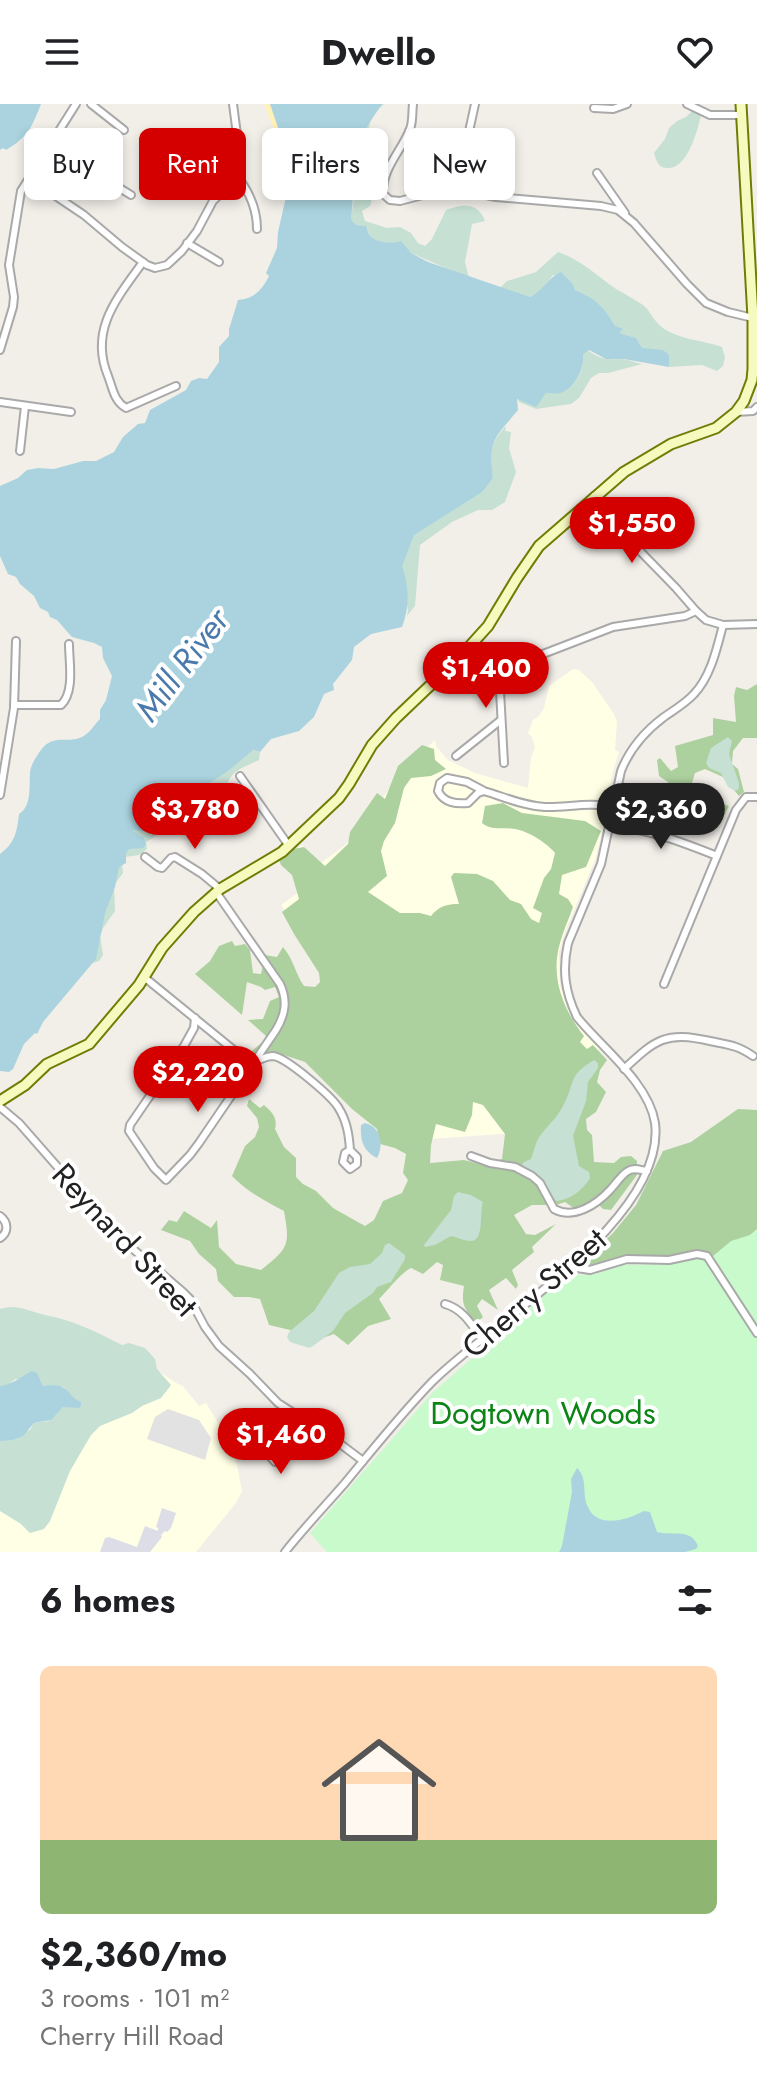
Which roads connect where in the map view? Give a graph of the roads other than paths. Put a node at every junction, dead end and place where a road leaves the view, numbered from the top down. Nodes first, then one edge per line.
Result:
1 (76, 104) edge
2 (91, 104) edge
3 (233, 104) edge
4 (413, 104) edge
5 (475, 104) edge
6 (627, 104) edge
7 (687, 104) edge
8 (741, 104) edge
9 (594, 108) dead end
10 (741, 115) junction
11 (62, 128) edge
12 (236, 128) edge
13 (409, 128) edge
14 (470, 128) edge
15 (124, 130) dead end
16 (404, 140) edge
17 (597, 173) dead end
18 (24, 186) edge
19 (246, 188) edge
20 (123, 190) edge
21 (131, 195) dead end
22 (515, 199) edge
23 (63, 200) edge
24 (214, 200) edge
25 (404, 200) edge
26 (757, 214) edge
27 (627, 216) junction
28 (748, 220) junction
29 (257, 229) dead end
30 (187, 243) junction
31 (143, 262) junction
32 (219, 262) dead end
33 (753, 318) junction
34 (0, 350) edge
35 (755, 370) edge
36 (176, 386) dead end
37 (0, 402) edge
38 (25, 406) junction
39 (757, 407) edge
40 (71, 412) dead end
41 (736, 412) junction
42 (20, 451) dead end
43 (594, 496) junction
44 (696, 611) junction
45 (757, 624) edge
46 (723, 625) junction
47 (16, 641) dead end
48 (69, 644) dead end
49 (498, 655) junction
50 (460, 657) junction
51 (14, 705) junction
52 (501, 720) junction
53 (4, 750) edge
54 (456, 756) dead end
55 (504, 763) dead end
56 (240, 776) dead end
57 (484, 791) junction
58 (0, 795) edge
59 (757, 797) edge
60 (614, 808) junction
61 (610, 826) junction
62 (289, 846) junction
63 (717, 856) junction
64 (145, 857) dead end
65 (218, 891) junction
66 (144, 977) junction
67 (664, 984) dead end
68 (195, 1018) junction
69 (753, 1056) dead end
70 (251, 1064) junction
71 (624, 1069) junction
72 (0, 1104) edge
73 (350, 1150) dead end
74 (471, 1156) dead end
75 (647, 1171) junction
76 (0, 1216) edge
77 (0, 1238) edge
78 (570, 1267) junction
79 (445, 1304) dead end
80 (757, 1333) edge
81 (482, 1339) junction
82 (283, 1407) junction
83 (275, 1440) dead end
84 (363, 1461) junction
85 (285, 1552) edge

1 - 11 street
2 - 15 street
3 - 12 street
4 - 13 street
5 - 14 street
6 - 9 street
7 - 10 street
8 - 10 main road
10 - 28 main road
16 - 25 street
17 - 27 street
18 - 34 street
19 - 29 street
20 - 21 street
22 - 27 street
23 - 31 street
24 - 30 street
26 - 28 street
27 - 33 street
28 - 33 main road
30 - 31 street
30 - 32 street
31 - 36 street
33 - 35 main road
35 - 41 main road
37 - 38 street
38 - 40 street
38 - 42 street
39 - 41 street
41 - 43 main road
43 - 44 street
43 - 50 main road
44 - 46 street
44 - 49 street
45 - 46 street
46 - 60 street, Cherry Street
47 - 51 street
48 - 51 street
49 - 50 street
49 - 52 street
50 - 62 main road
51 - 53 street
52 - 54 street
52 - 55 street
53 - 58 street
56 - 62 street
57 - 57 street
57 - 60 street
59 - 63 street
60 - 61 street, Cherry Street
61 - 63 street
61 - 71 street, Cherry Street
62 - 65 main road
63 - 67 street
64 - 65 street
65 - 66 main road
65 - 70 street
66 - 68 street
66 - 72 main road
68 - 70 street
68 - 70 street
69 - 71 street
70 - 73 street
71 - 75 street, Cherry Street
72 - 82 street, Reynard Street
74 - 75 street
75 - 78 street, Cherry Street
76 - 77 street
78 - 80 street
78 - 81 street, Cherry Street
79 - 81 street
81 - 84 street, Cherry Street
82 - 83 street
82 - 84 street, Reynard Street
84 - 85 street, Cherry Street

